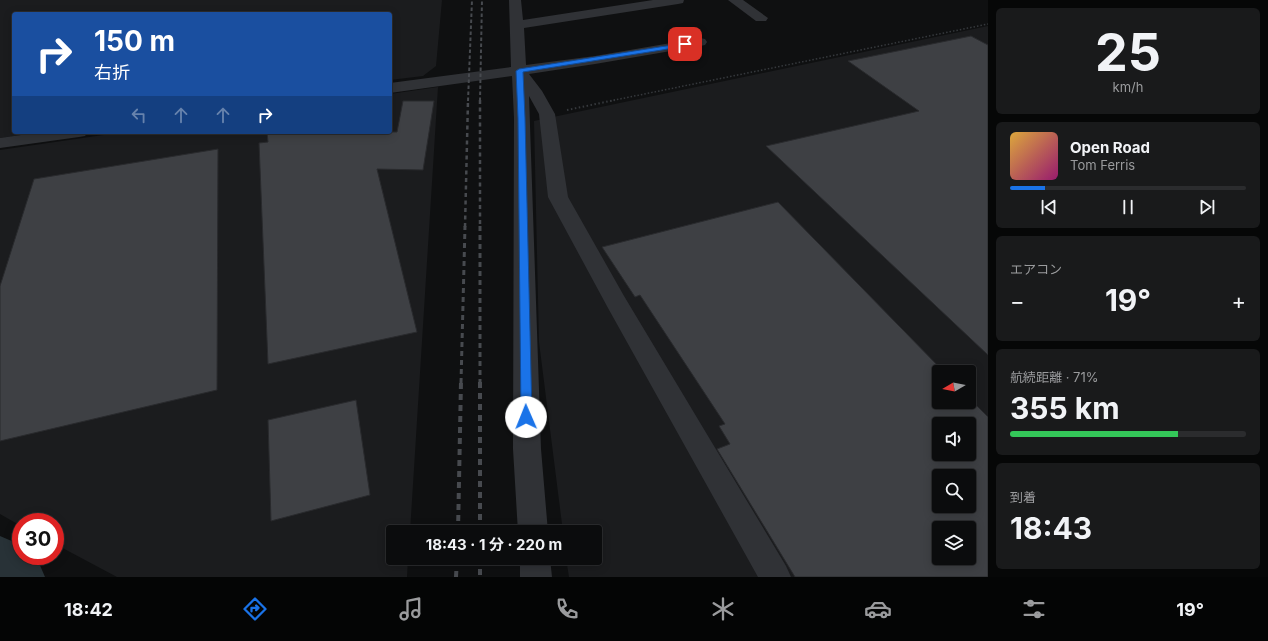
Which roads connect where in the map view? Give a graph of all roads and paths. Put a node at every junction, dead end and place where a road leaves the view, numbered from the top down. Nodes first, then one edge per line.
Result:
1 (515, 0) edge
2 (678, 0) edge
3 (734, 0) edge
4 (625, 4) edge
5 (761, 18) dead end
6 (988, 24) edge
7 (517, 25) junction
8 (700, 42) dead end
9 (519, 71) junction
10 (392, 88) edge
11 (547, 114) junction
12 (65, 134) edge
13 (0, 143) edge
14 (532, 525) edge
15 (535, 565) edge
16 (536, 577) edge
17 (774, 577) edge

1 - 7 street
2 - 4 street
3 - 5 street
4 - 7 street
6 - 11 path
7 - 9 street
8 - 9 street
9 - 10 street
9 - 11 street
9 - 14 street
11 - 17 street
12 - 13 street
15 - 16 street

